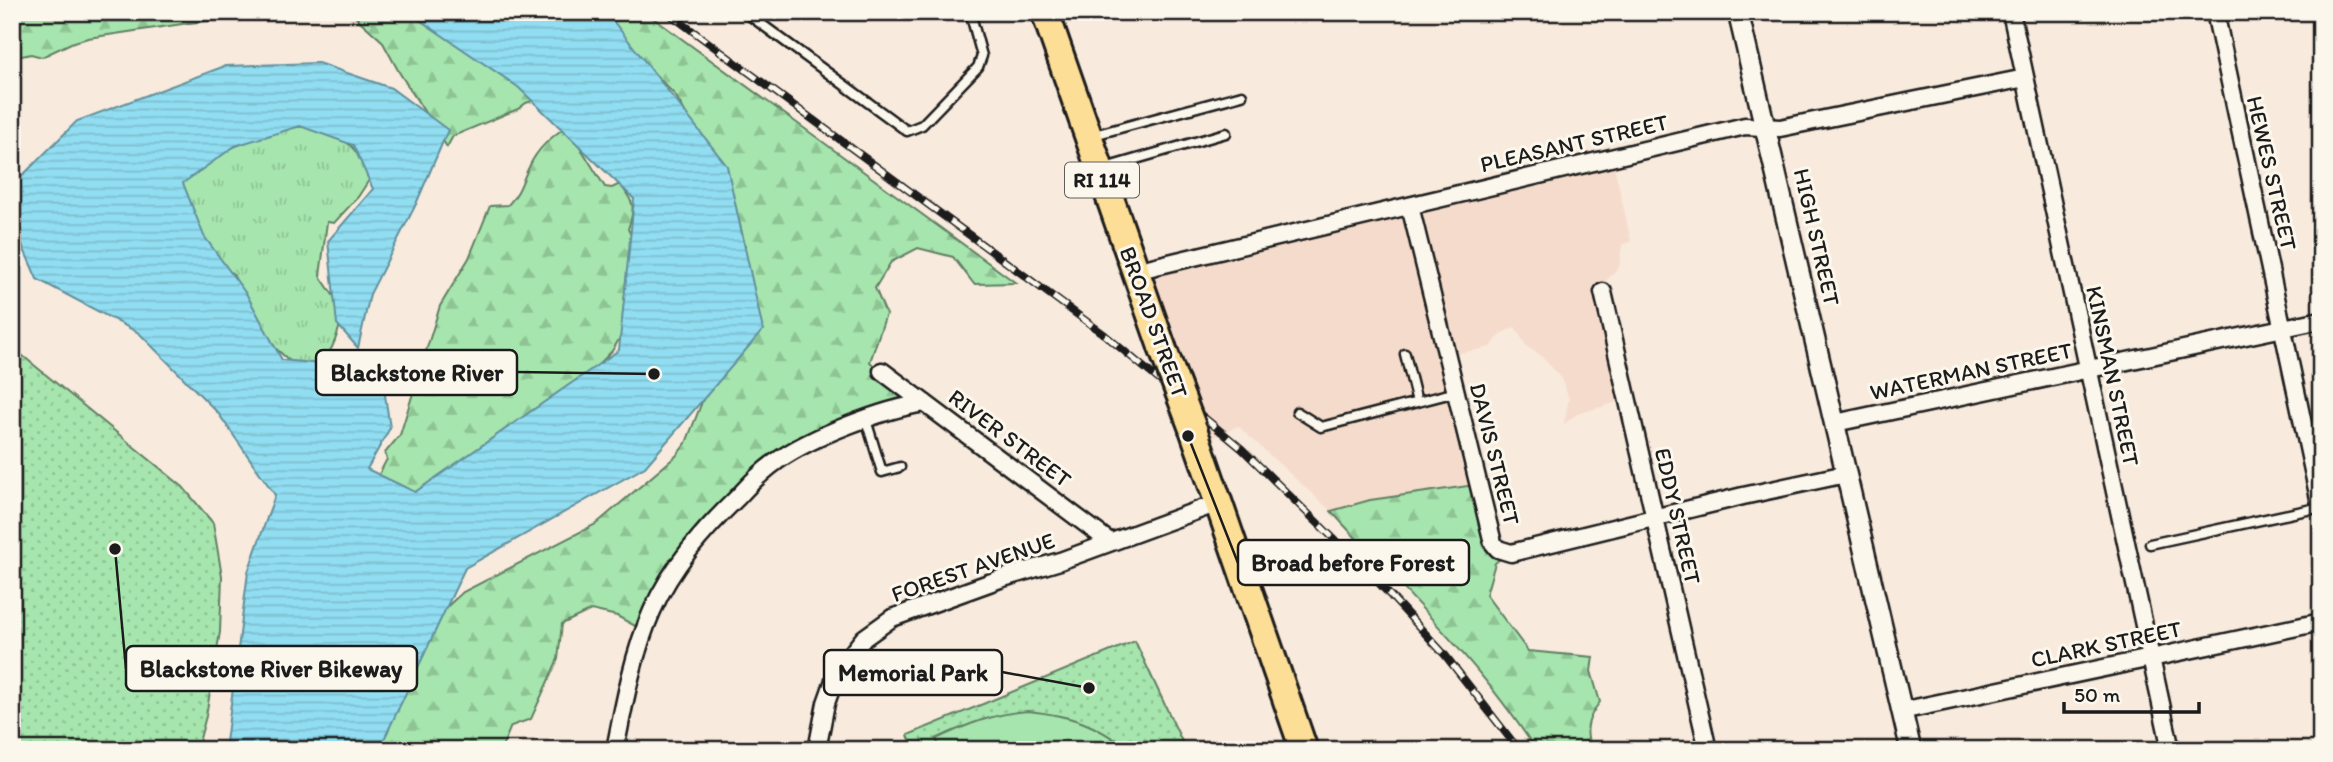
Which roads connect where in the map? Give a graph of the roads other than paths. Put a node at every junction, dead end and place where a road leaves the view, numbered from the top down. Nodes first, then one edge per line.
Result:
1 (745, 12) edge
2 (970, 12) edge
3 (1738, 12) edge
4 (2011, 12) edge
5 (2215, 12) edge
6 (1052, 14) edge
7 (2025, 78) junction
8 (1242, 95) dead end
9 (1765, 129) junction
10 (1226, 133) dead end
11 (1087, 137) junction
12 (1099, 169) junction
13 (1410, 206) junction
14 (1135, 271) junction
15 (1603, 292) dead end
16 (2321, 320) edge
17 (2284, 327) junction
18 (1405, 354) dead end
19 (2088, 369) junction
20 (882, 371) dead end
21 (1456, 393) junction
22 (1417, 402) junction
23 (925, 403) junction
24 (1297, 412) dead end
25 (866, 420) junction
26 (1835, 423) junction
27 (900, 467) dead end
28 (1846, 474) junction
29 (1218, 503) junction
30 (2321, 507) edge
31 (1655, 517) junction
32 (1110, 542) junction
33 (2150, 544) dead end
34 (2321, 622) edge
35 (2152, 657) junction
36 (1901, 710) junction
37 (615, 750) edge
38 (817, 750) edge
39 (1304, 750) edge
40 (1707, 750) edge
41 (1911, 750) edge
42 (2171, 750) edge

1 - 2 lane
3 - 9 street, HIGH STREET
4 - 7 street, KINSMAN STREET
5 - 17 street, HEWES STREET
6 - 11 main road, BROAD STREET / RI 114
7 - 9 street, PLEASANT STREET
7 - 19 street, KINSMAN STREET
8 - 11 lane
9 - 13 street, PLEASANT STREET
9 - 26 street, HIGH STREET
10 - 12 lane
11 - 12 main road, BROAD STREET / RI 114
12 - 14 main road, BROAD STREET / RI 114
13 - 14 street, PLEASANT STREET
13 - 21 street, DAVIS STREET
14 - 29 main road, BROAD STREET / RI 114, bridge
15 - 31 street, EDDY STREET
16 - 17 street, WATERMAN STREET
17 - 19 street, WATERMAN STREET
17 - 30 street, HEWES STREET
18 - 22 lane
19 - 26 street, WATERMAN STREET
19 - 35 street, KINSMAN STREET
20 - 23 street, RIVER STREET
21 - 22 lane
21 - 31 street, DAVIS STREET
22 - 24 lane
23 - 25 street
23 - 32 street, RIVER STREET
25 - 27 lane
25 - 37 street
26 - 28 street, HIGH STREET
28 - 31 street, DAVIS STREET
28 - 36 street, HIGH STREET
29 - 32 street, FOREST AVENUE
29 - 39 main road, BROAD STREET / RI 114
30 - 33 lane
31 - 40 street, EDDY STREET
32 - 38 street, FOREST AVENUE
34 - 35 street, CLARK STREET
35 - 36 street, CLARK STREET
35 - 42 street, KINSMAN STREET
36 - 41 street, HIGH STREET

